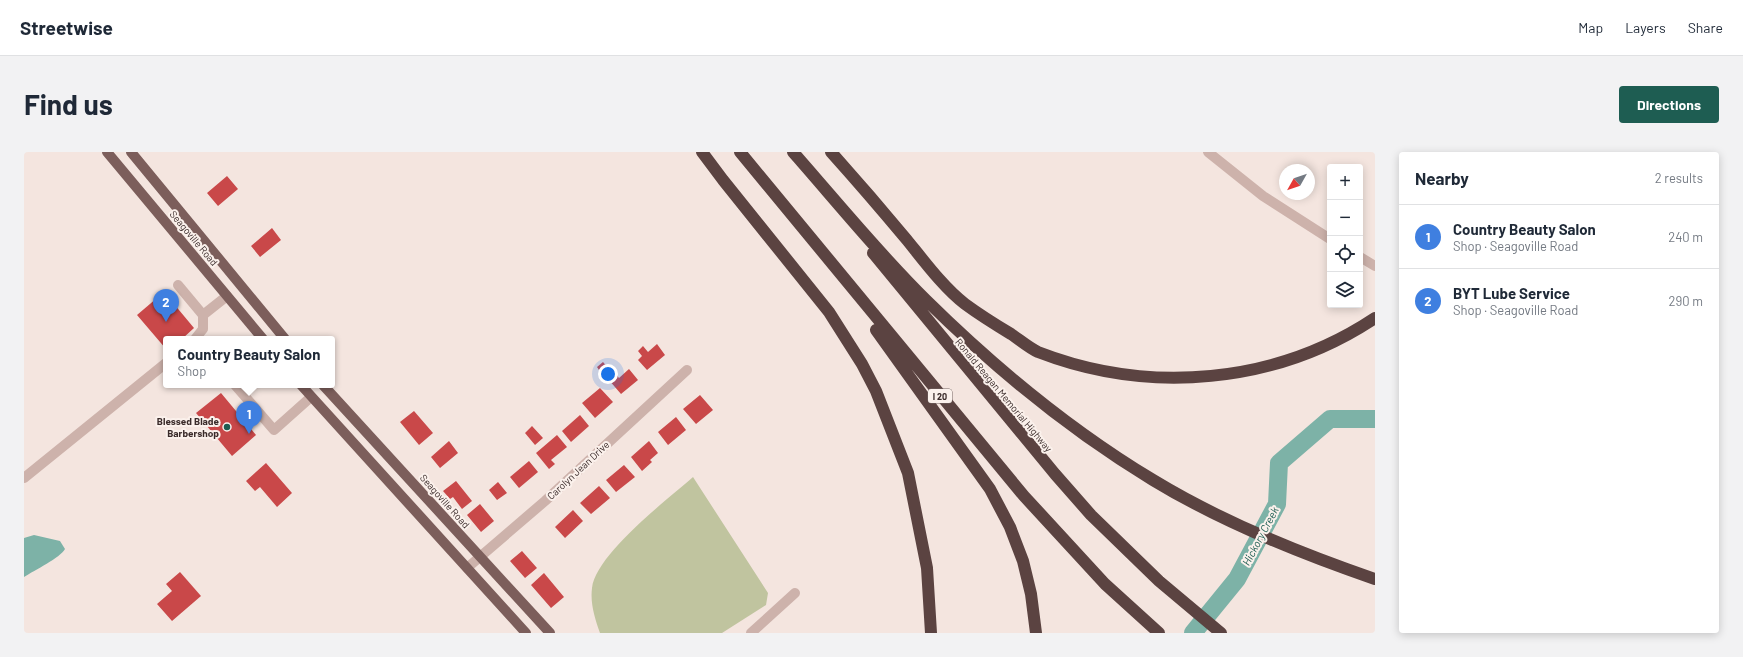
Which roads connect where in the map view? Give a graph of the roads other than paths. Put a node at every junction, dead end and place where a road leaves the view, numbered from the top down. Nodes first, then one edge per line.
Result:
1 (107, 152) edge
2 (131, 152) edge
3 (702, 152) edge
4 (740, 152) edge
5 (792, 152) edge
6 (831, 152) edge
7 (1208, 152) edge
8 (782, 202) junction
9 (1327, 236) edge
10 (1363, 259) edge
11 (1375, 266) edge
12 (240, 284) junction
13 (178, 285) dead end
14 (227, 296) junction
15 (203, 315) junction
16 (1375, 318) edge
17 (197, 336) edge
18 (260, 336) edge
19 (283, 336) edge
20 (163, 365) edge
21 (687, 370) dead end
22 (238, 388) edge
23 (304, 388) edge
24 (321, 388) edge
25 (325, 388) edge
26 (311, 397) junction
27 (24, 478) edge
28 (479, 556) junction
29 (467, 568) junction
30 (1375, 579) edge
31 (795, 593) dead end
32 (1036, 630) edge
33 (526, 633) edge
34 (550, 633) edge
35 (751, 633) edge
36 (931, 633) edge
37 (1159, 633) edge
38 (1222, 633) edge

1 - 14 main road, Seagoville Road
2 - 12 main road, Seagoville Road
3 - 36 highway
4 - 8 highway, I 20
5 - 30 highway
5 - 38 highway, Ronald Reagan Memorial Highway
6 - 16 highway
7 - 9 street
8 - 32 highway
8 - 37 highway, I 20
10 - 11 street
12 - 14 main road
12 - 19 main road, Seagoville Road
13 - 15 street
14 - 15 street
14 - 18 main road, Seagoville Road
15 - 17 street
20 - 27 street
21 - 28 street, Carolyn Jean Drive
22 - 26 street
23 - 26 main road
24 - 26 main road
25 - 28 main road, Seagoville Road
26 - 29 main road
28 - 29 street, Carolyn Jean Drive
28 - 34 main road, Seagoville Road
29 - 33 main road
31 - 35 street

